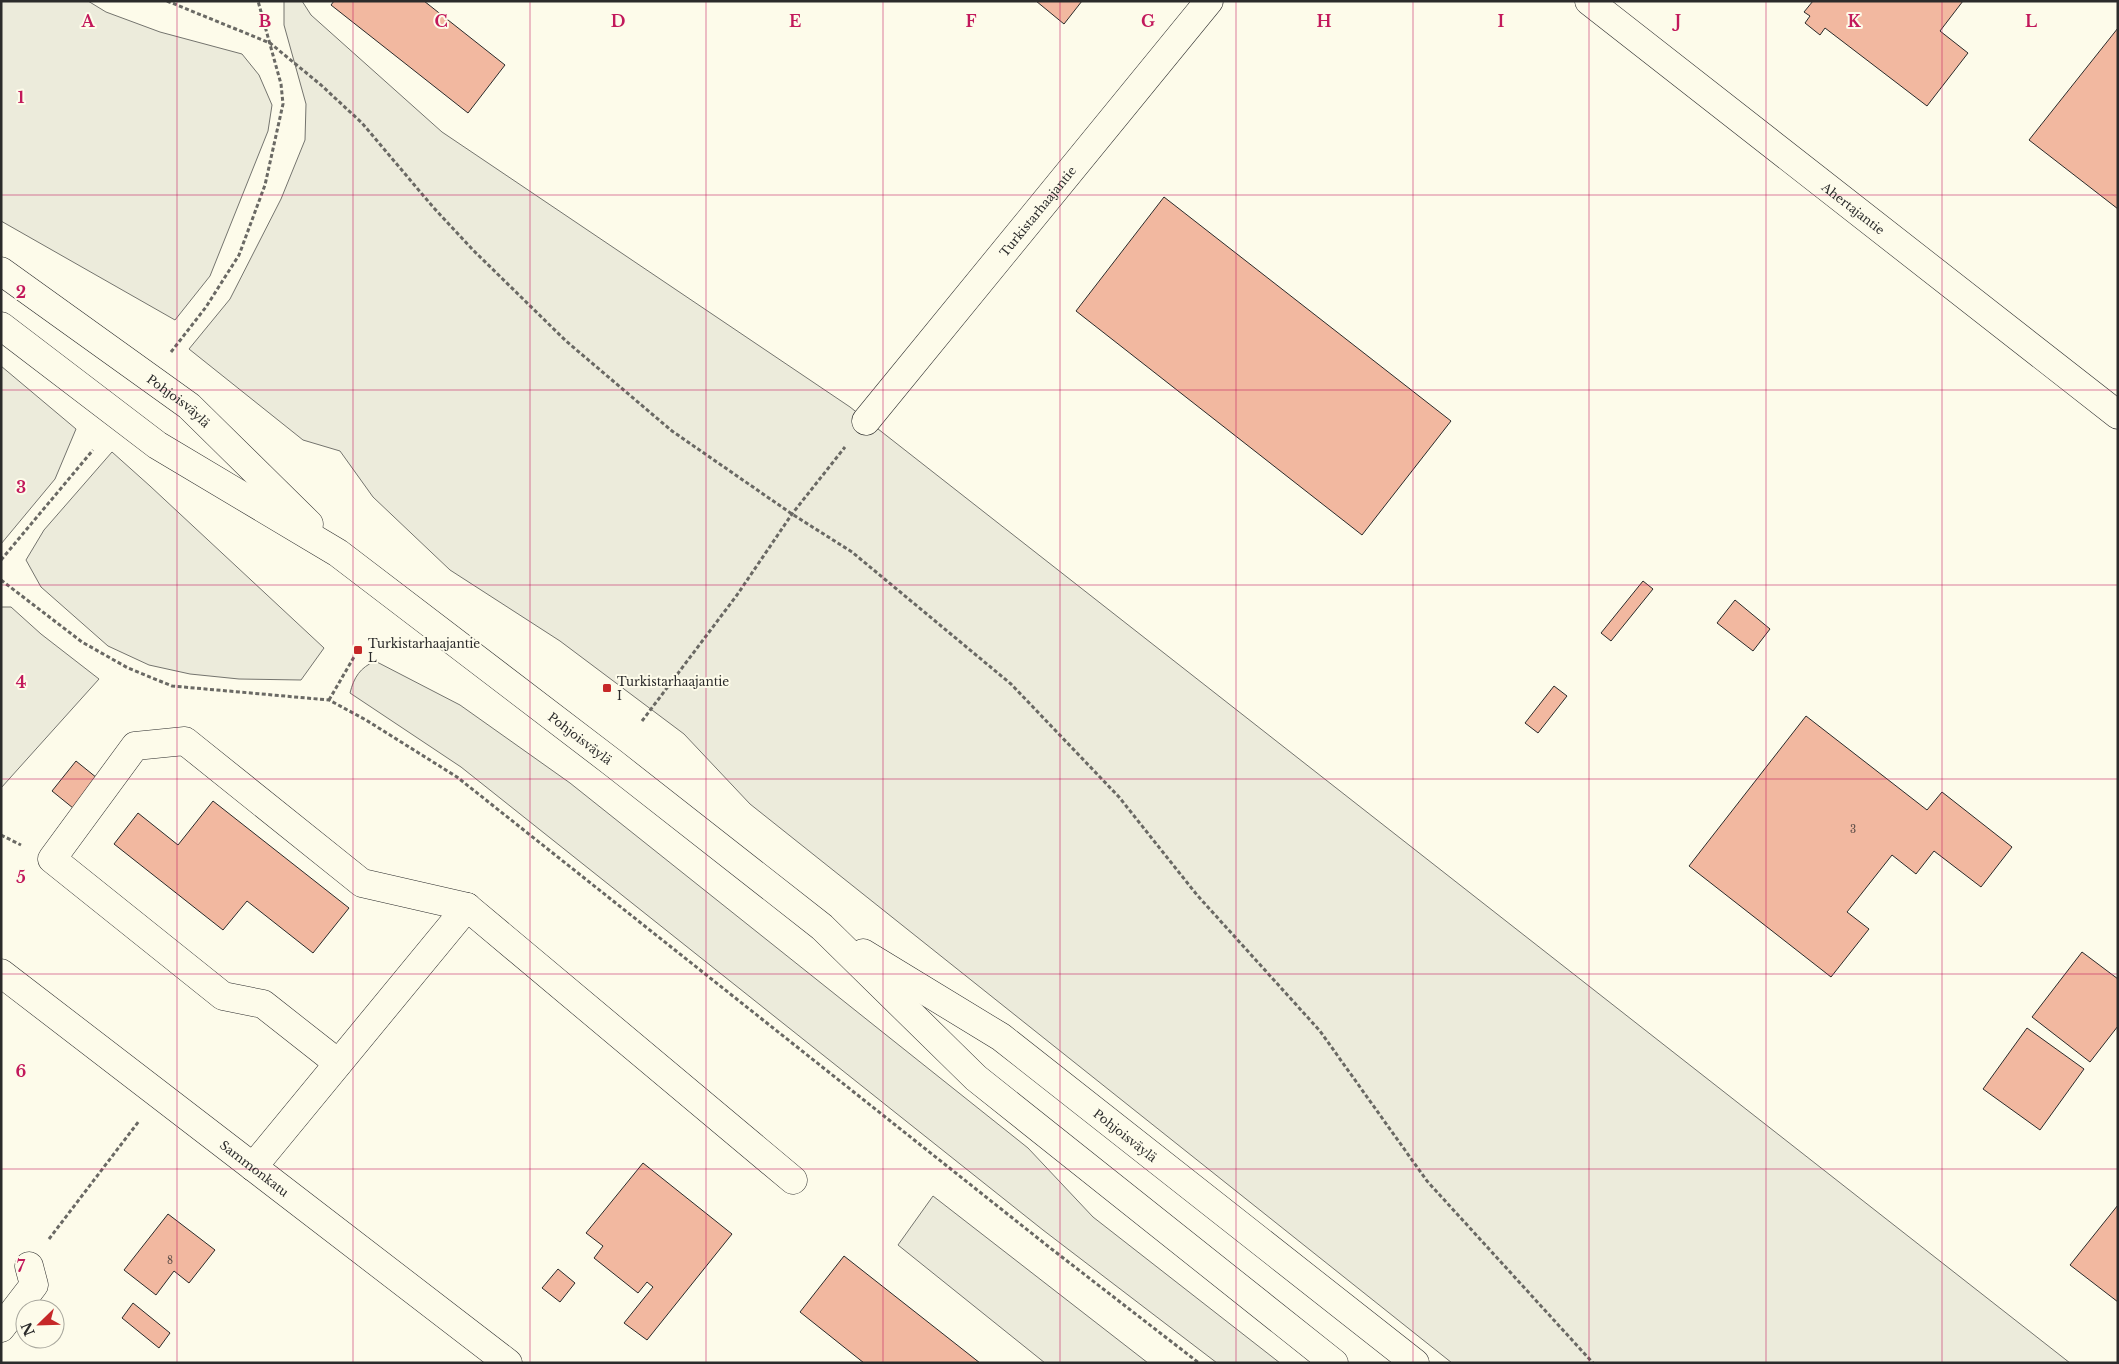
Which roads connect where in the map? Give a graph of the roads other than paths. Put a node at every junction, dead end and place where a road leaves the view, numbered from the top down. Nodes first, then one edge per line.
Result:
1 (1210, 1) edge
2 (1589, 1) edge
3 (1, 271) edge
4 (1, 326) edge
5 (2118, 415) edge
6 (866, 421) road end
7 (338, 553) junction
8 (467, 906) junction
9 (822, 927) junction
10 (1, 973) edge
11 (338, 1063) junction
12 (253, 1167) junction
13 (793, 1180) dead end
14 (29, 1266) road end
15 (1, 1328) edge
16 (508, 1363) edge
17 (1334, 1363) edge
18 (1415, 1363) edge

1 - 6 main road, Turkistarhaajantie
2 - 5 main road, Ahertajantie
3 - 7 main road, Pohjoisväylä
4 - 7 main road, Pohjoisväylä
7 - 9 main road, Pohjoisväylä
8 - 11 main road
8 - 11 main road
8 - 13 main road
9 - 17 main road, Pohjoisväylä
9 - 18 main road, Pohjoisväylä
10 - 12 main road, Sammonkatu
11 - 12 main road
12 - 16 main road, Sammonkatu
14 - 15 main road

